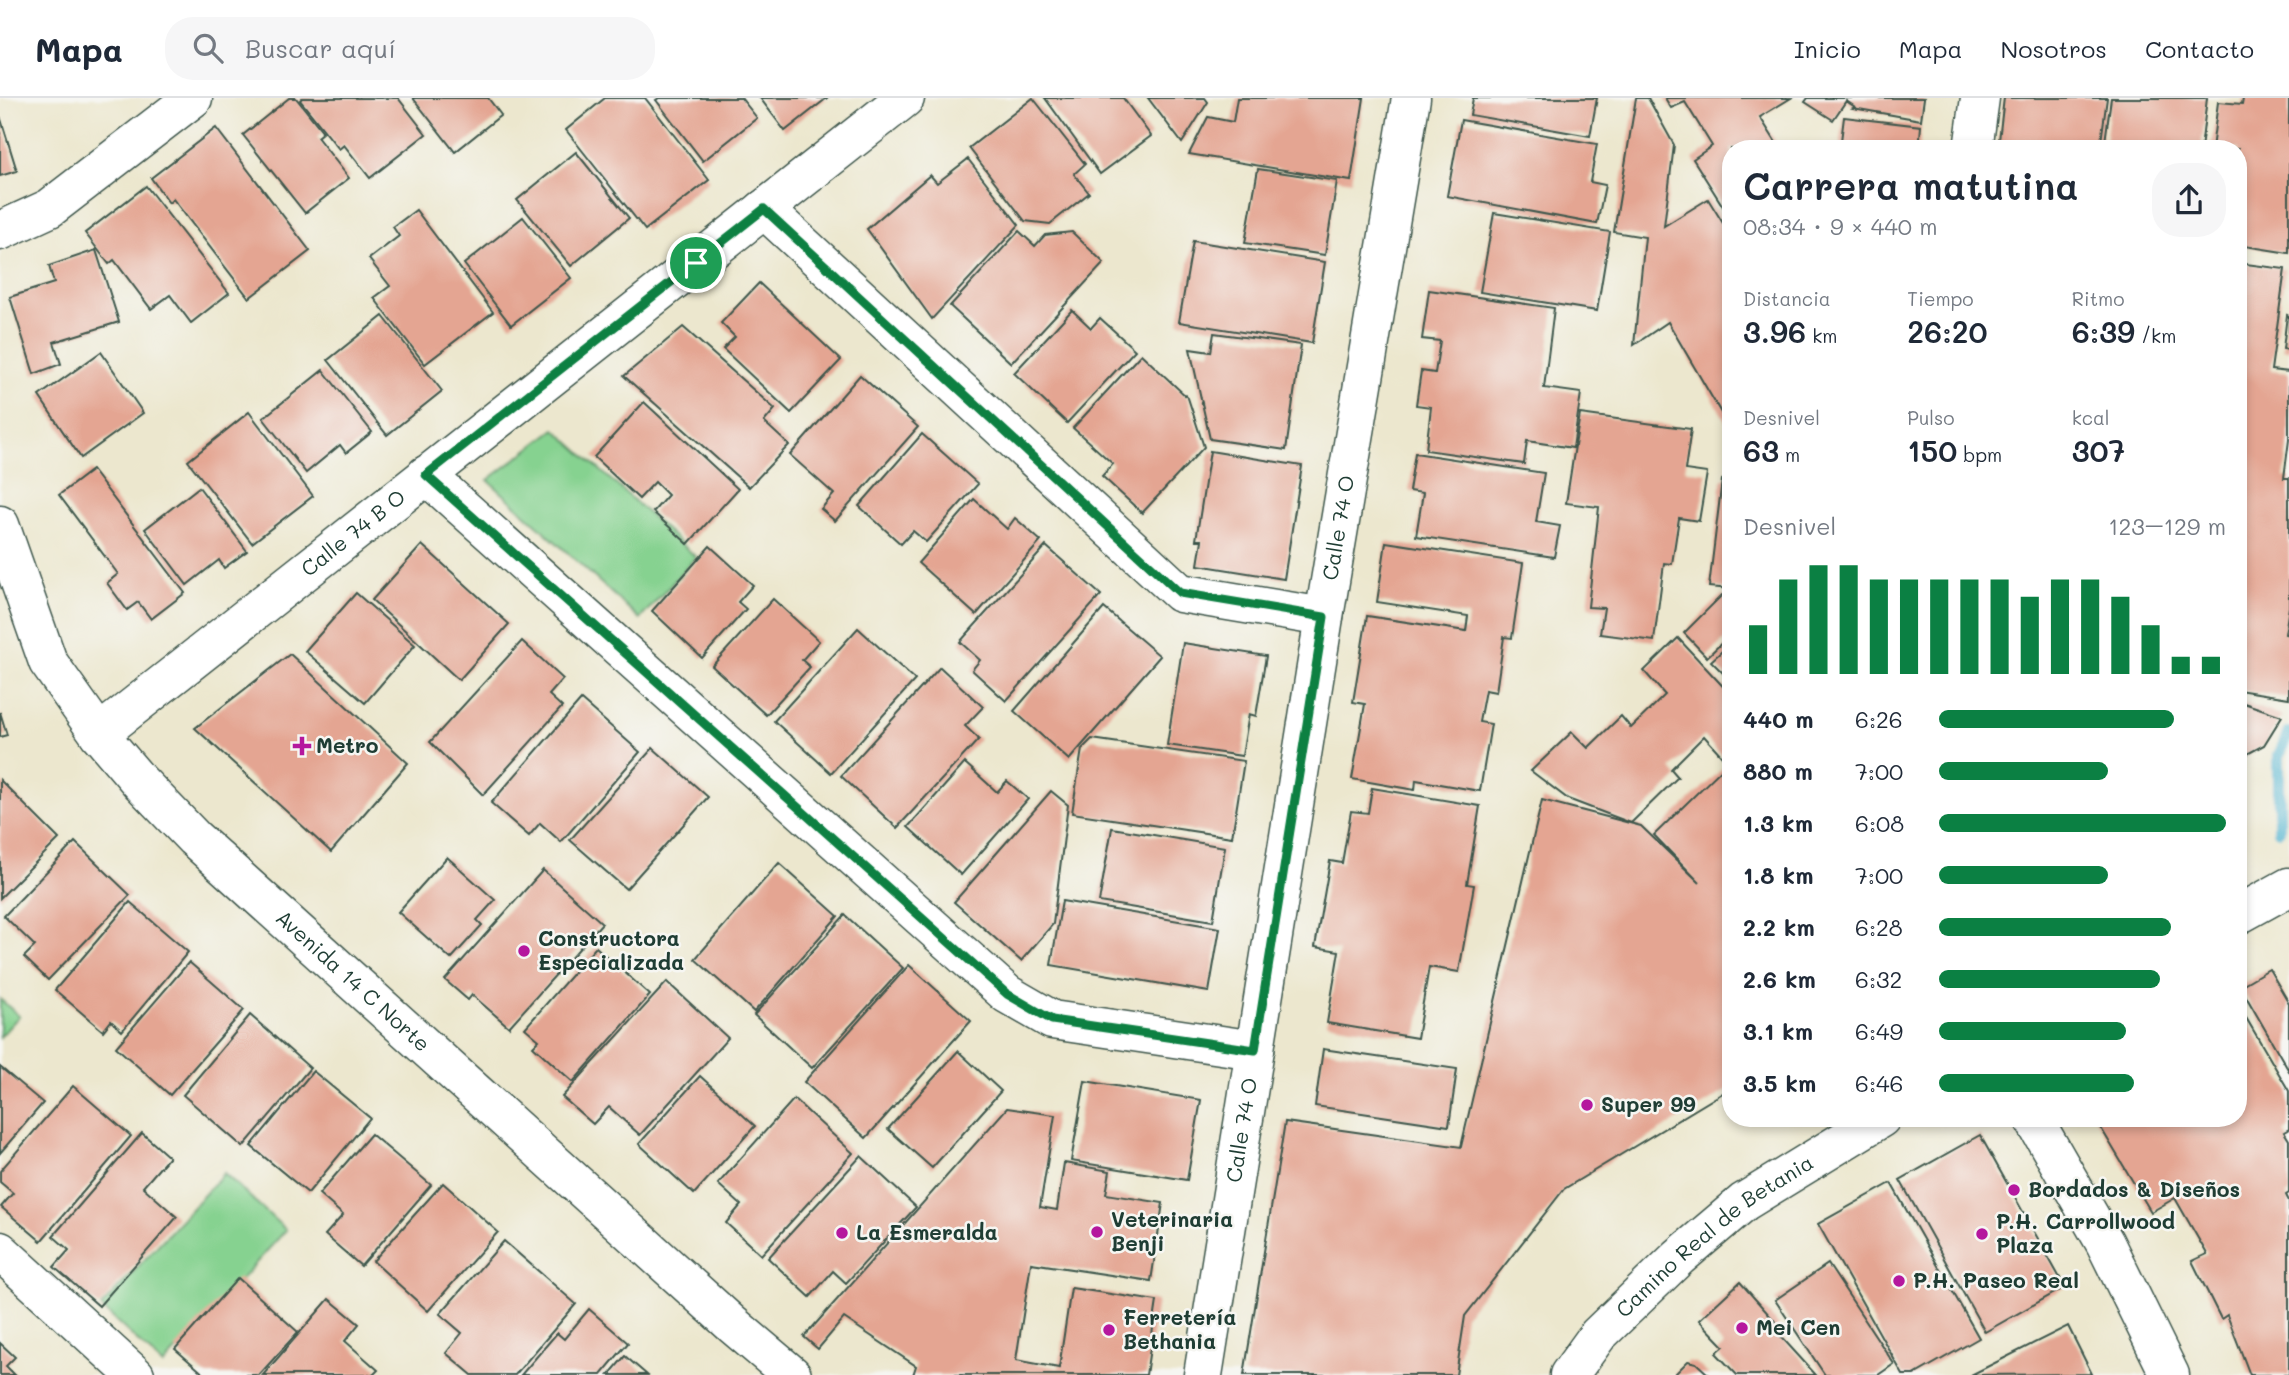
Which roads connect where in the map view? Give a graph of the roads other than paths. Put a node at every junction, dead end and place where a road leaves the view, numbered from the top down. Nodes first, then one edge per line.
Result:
1 (193, 98) edge
2 (905, 98) edge
3 (1411, 98) edge
4 (1980, 98) edge
5 (1974, 140) edge
6 (764, 209) junction
7 (0, 231) edge
8 (426, 475) junction
9 (0, 524) edge
10 (12, 594) edge
11 (1324, 617) junction
12 (99, 734) junction
13 (2289, 887) edge
14 (2247, 910) edge
15 (1255, 1050) junction
16 (1866, 1127) edge
17 (2038, 1127) edge
18 (0, 1251) edge
19 (135, 1375) edge
20 (792, 1375) edge
21 (1203, 1375) edge
22 (1569, 1375) edge
23 (2170, 1375) edge

1 - 7 street
2 - 6 street, Calle 74 B O
3 - 11 street, Calle 74 O
4 - 5 street
6 - 8 street, Calle 74 B O
6 - 11 street
8 - 12 street, Calle 74 B O
8 - 15 street
9 - 10 street, Avenida 14 C Norte
10 - 12 street, Avenida 14 C Norte
11 - 15 street, Calle 74 O
12 - 20 street, Avenida 14 C Norte
13 - 14 street
15 - 21 street, Calle 74 O
16 - 22 street, Camino Real de Betania
17 - 23 street
18 - 19 street

